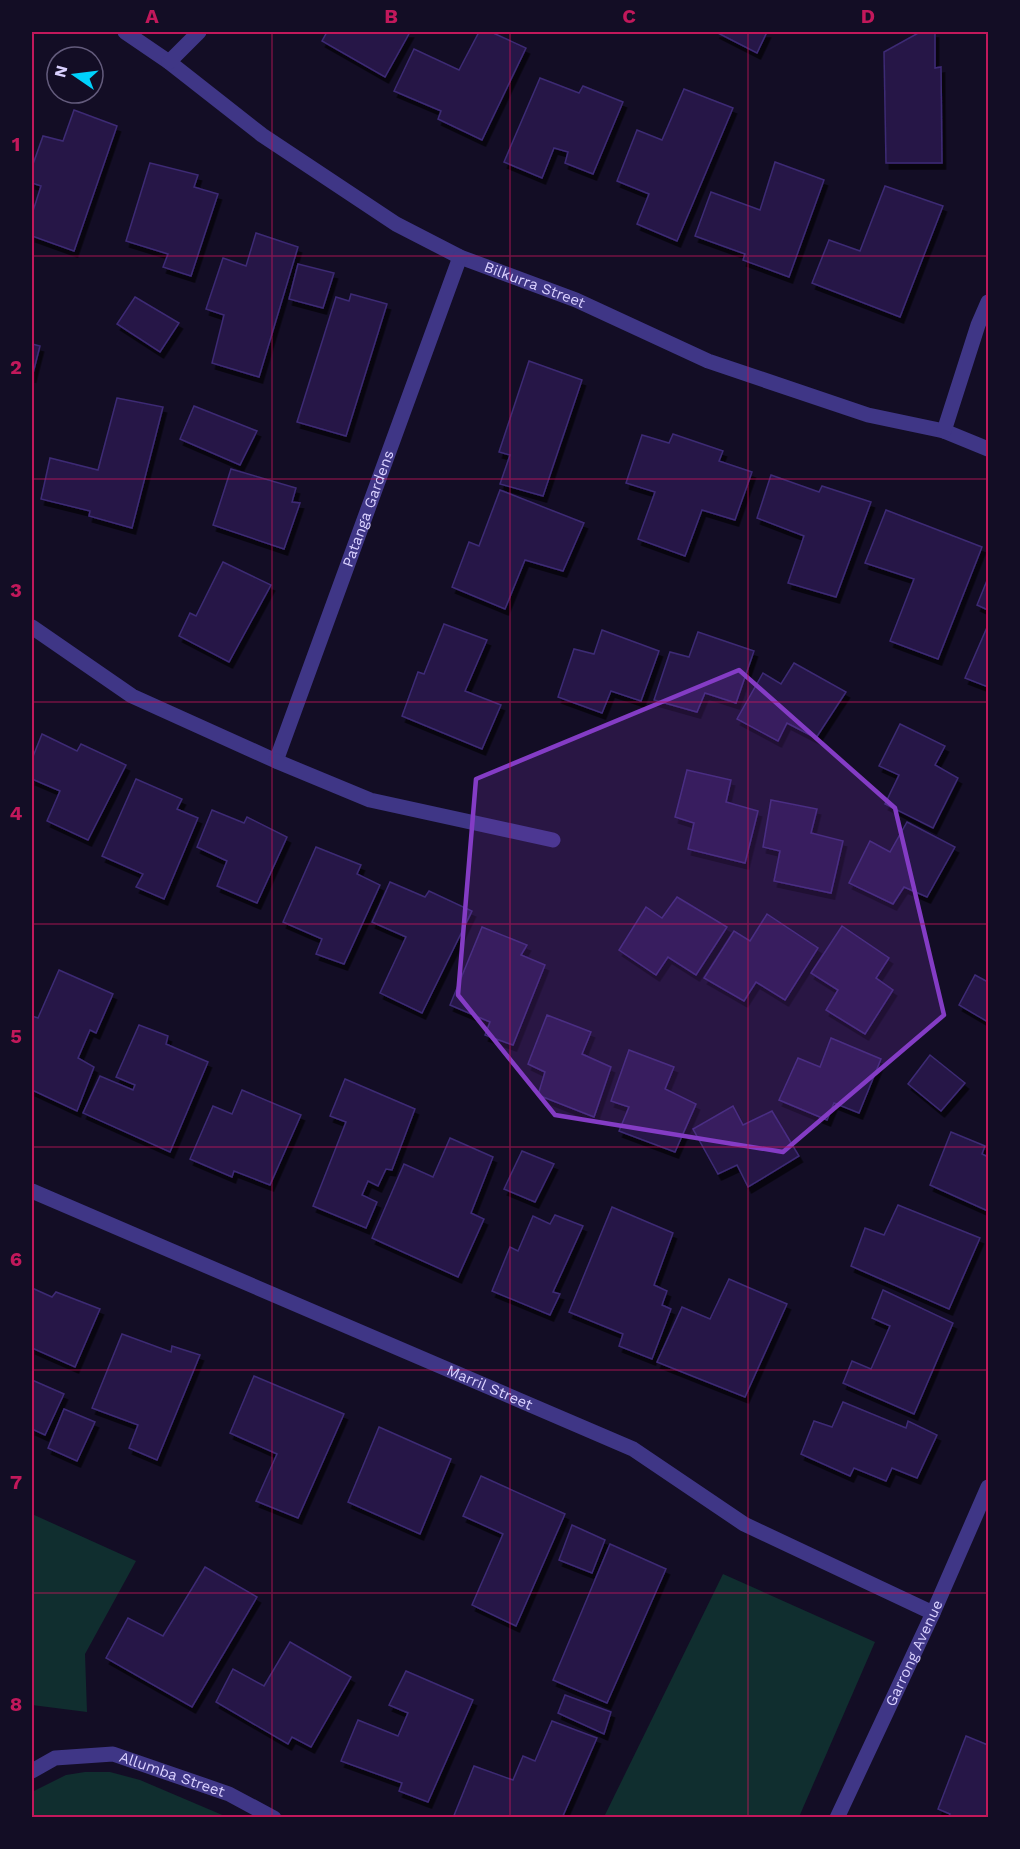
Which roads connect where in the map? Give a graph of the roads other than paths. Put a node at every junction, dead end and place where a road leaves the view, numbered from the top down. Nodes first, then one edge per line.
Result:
1 (125, 32) edge
2 (199, 32) edge
3 (169, 62) junction
4 (460, 257) junction
5 (988, 302) edge
6 (944, 431) junction
7 (988, 448) edge
8 (32, 627) edge
9 (276, 761) junction
10 (553, 840) dead end
11 (32, 1191) edge
12 (988, 1487) edge
13 (933, 1613) junction
14 (32, 1771) edge
15 (274, 1818) edge
16 (837, 1818) edge

1 - 3 street, Bilkurra Street
2 - 3 street
3 - 4 street, Bilkurra Street
4 - 6 street, Bilkurra Street
4 - 9 street, Patanga Gardens
5 - 6 street
6 - 7 street, Bilkurra Street
8 - 9 street
9 - 10 street
11 - 13 street, Marril Street
12 - 13 street, Garrong Avenue
13 - 16 street, Garrong Avenue
14 - 15 street, Allumba Street

